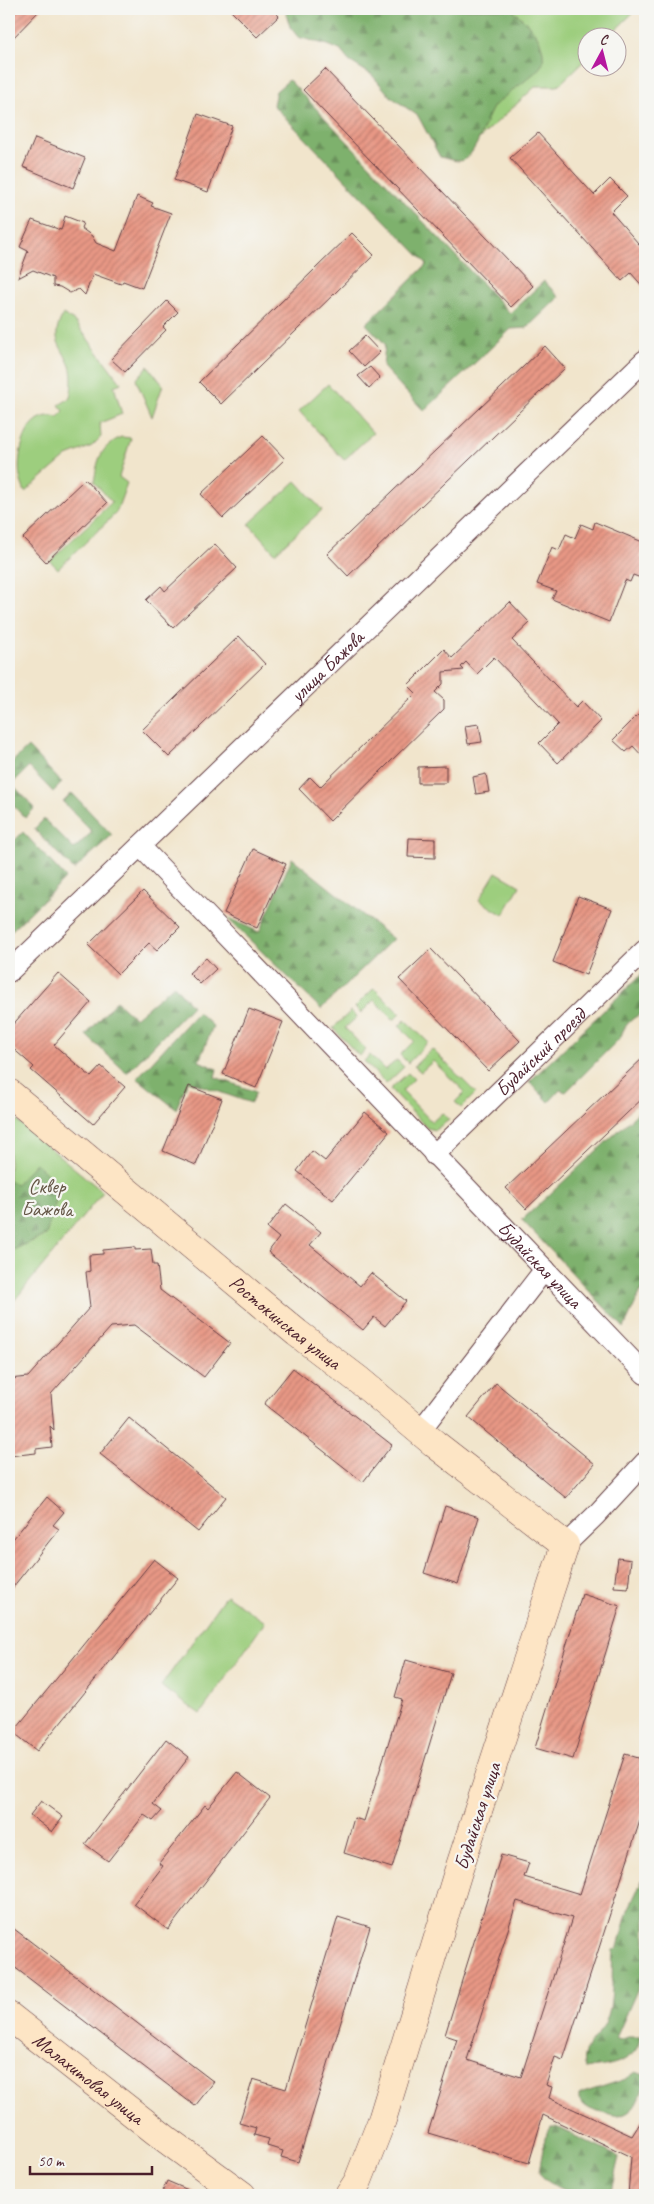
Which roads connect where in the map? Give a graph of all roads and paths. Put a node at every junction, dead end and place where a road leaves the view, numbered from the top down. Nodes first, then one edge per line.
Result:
1 (645, 360) edge
2 (140, 846) junction
3 (645, 950) edge
4 (9, 972) edge
5 (9, 1093) edge
6 (434, 1156) junction
7 (545, 1269) junction
8 (645, 1374) edge
9 (420, 1431) junction
10 (645, 1462) edge
11 (565, 1545) junction
12 (9, 2016) edge
13 (242, 2195) edge
14 (349, 2195) edge

1 - 2 street, улица Бажова
2 - 4 street, улица Бажова
2 - 6 street, Будайская улица
3 - 6 street, Будайский проезд
5 - 9 street, Ростокинская улица
6 - 7 street, Будайская улица
7 - 8 street, Будайская улица
7 - 9 street
9 - 11 street, Ростокинская улица
10 - 11 street, Будайская улица
11 - 14 street, Будайская улица
12 - 13 street, Малахитовая улица

